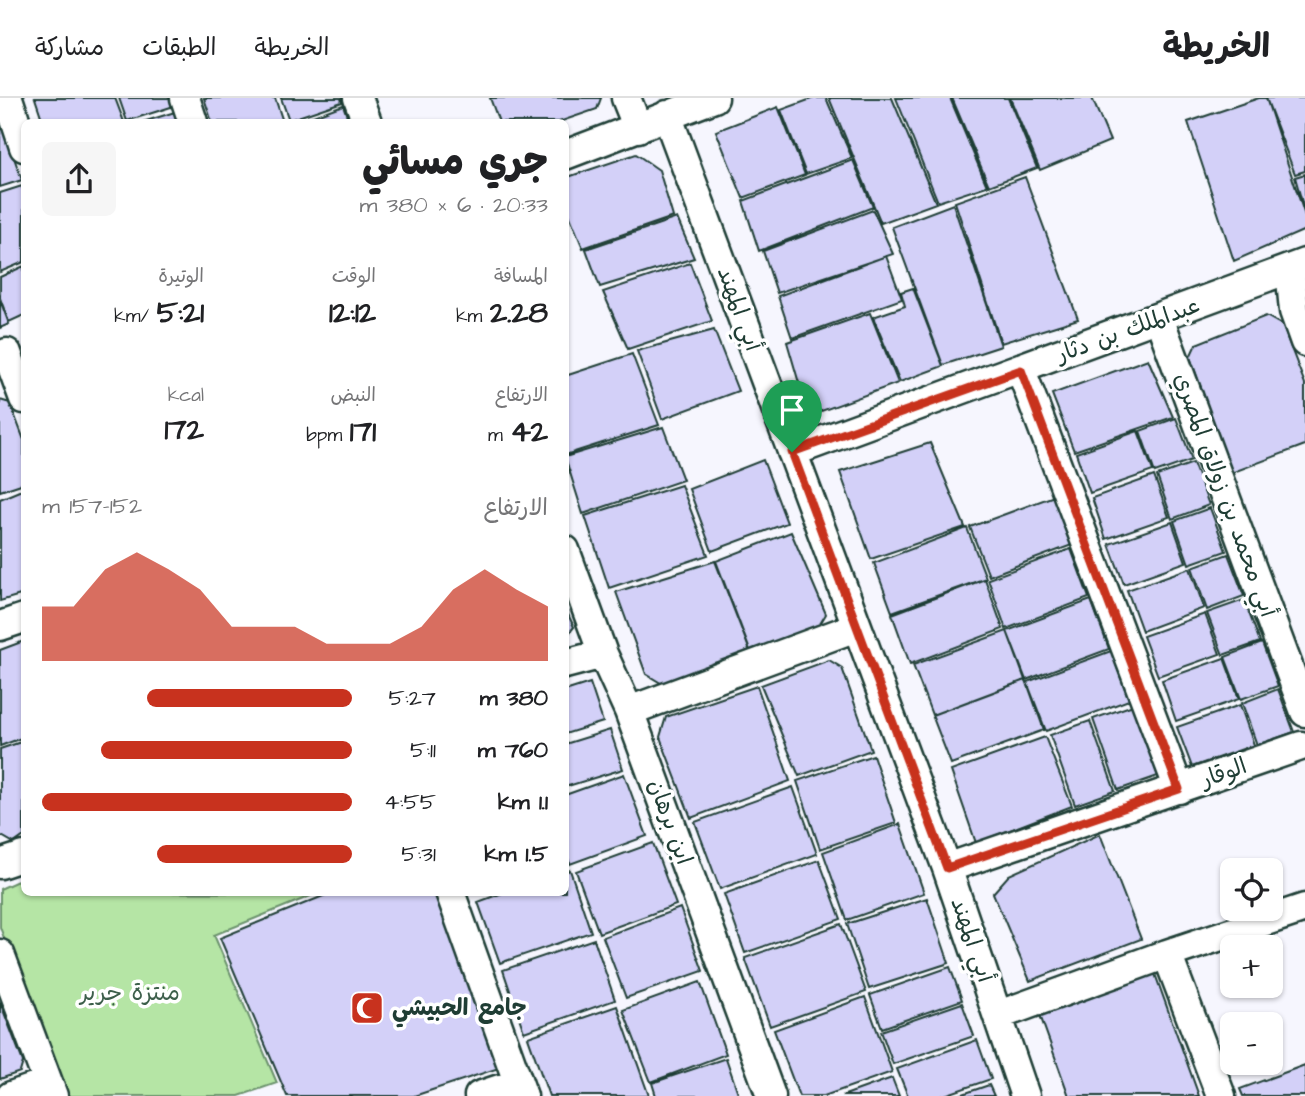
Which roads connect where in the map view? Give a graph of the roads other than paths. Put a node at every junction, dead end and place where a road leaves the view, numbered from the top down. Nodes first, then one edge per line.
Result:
1 (8, 98) edge
2 (185, 98) edge
3 (358, 98) edge
4 (626, 98) edge
5 (714, 98) edge
6 (667, 115) junction
7 (192, 119) edge
8 (367, 119) edge
9 (638, 128) junction
10 (21, 139) edge
11 (569, 154) edge
12 (1298, 266) edge
13 (1159, 318) junction
14 (1305, 342) edge
15 (11, 352) edge
16 (1021, 370) junction
17 (21, 388) edge
18 (792, 452) junction
19 (569, 561) edge
20 (21, 619) edge
21 (0, 626) edge
22 (856, 627) junction
23 (603, 654) junction
24 (569, 663) edge
25 (629, 711) junction
26 (1305, 712) edge
27 (1304, 740) edge
28 (1179, 789) junction
29 (21, 857) edge
30 (0, 864) edge
31 (947, 868) junction
32 (451, 896) edge
33 (1305, 908) edge
34 (0, 954) edge
35 (1167, 954) junction
36 (999, 1015) junction
37 (521, 1089) edge
38 (50, 1090) edge
39 (11, 1096) edge
40 (479, 1096) edge
41 (771, 1096) edge
42 (1025, 1096) edge
43 (1221, 1096) edge

1 - 10 street
2 - 7 street
3 - 8 street
4 - 9 street
5 - 6 street
6 - 9 street
6 - 18 street, أبي المهند
9 - 11 street
12 - 13 street, عبدالملك بن دثار
12 - 14 street
13 - 16 street, عبدالملك بن دثار
13 - 26 street, أبي محمد بن زولاق المصري
15 - 17 street
16 - 18 street, عبدالملك بن دثار
16 - 28 street
18 - 22 street, أبي المهند
19 - 23 street, ابن برهان
20 - 21 street
22 - 25 street
22 - 31 street, أبي المهند
23 - 24 street
23 - 25 street, ابن برهان
25 - 41 street, ابن برهان
27 - 28 street, الوقار
28 - 31 street, الوقار
29 - 30 street
31 - 36 street, أبي المهند
32 - 37 street
33 - 35 street
34 - 38 street
35 - 36 street
35 - 43 street
36 - 42 street, أبي المهند
37 - 40 street
38 - 39 street

